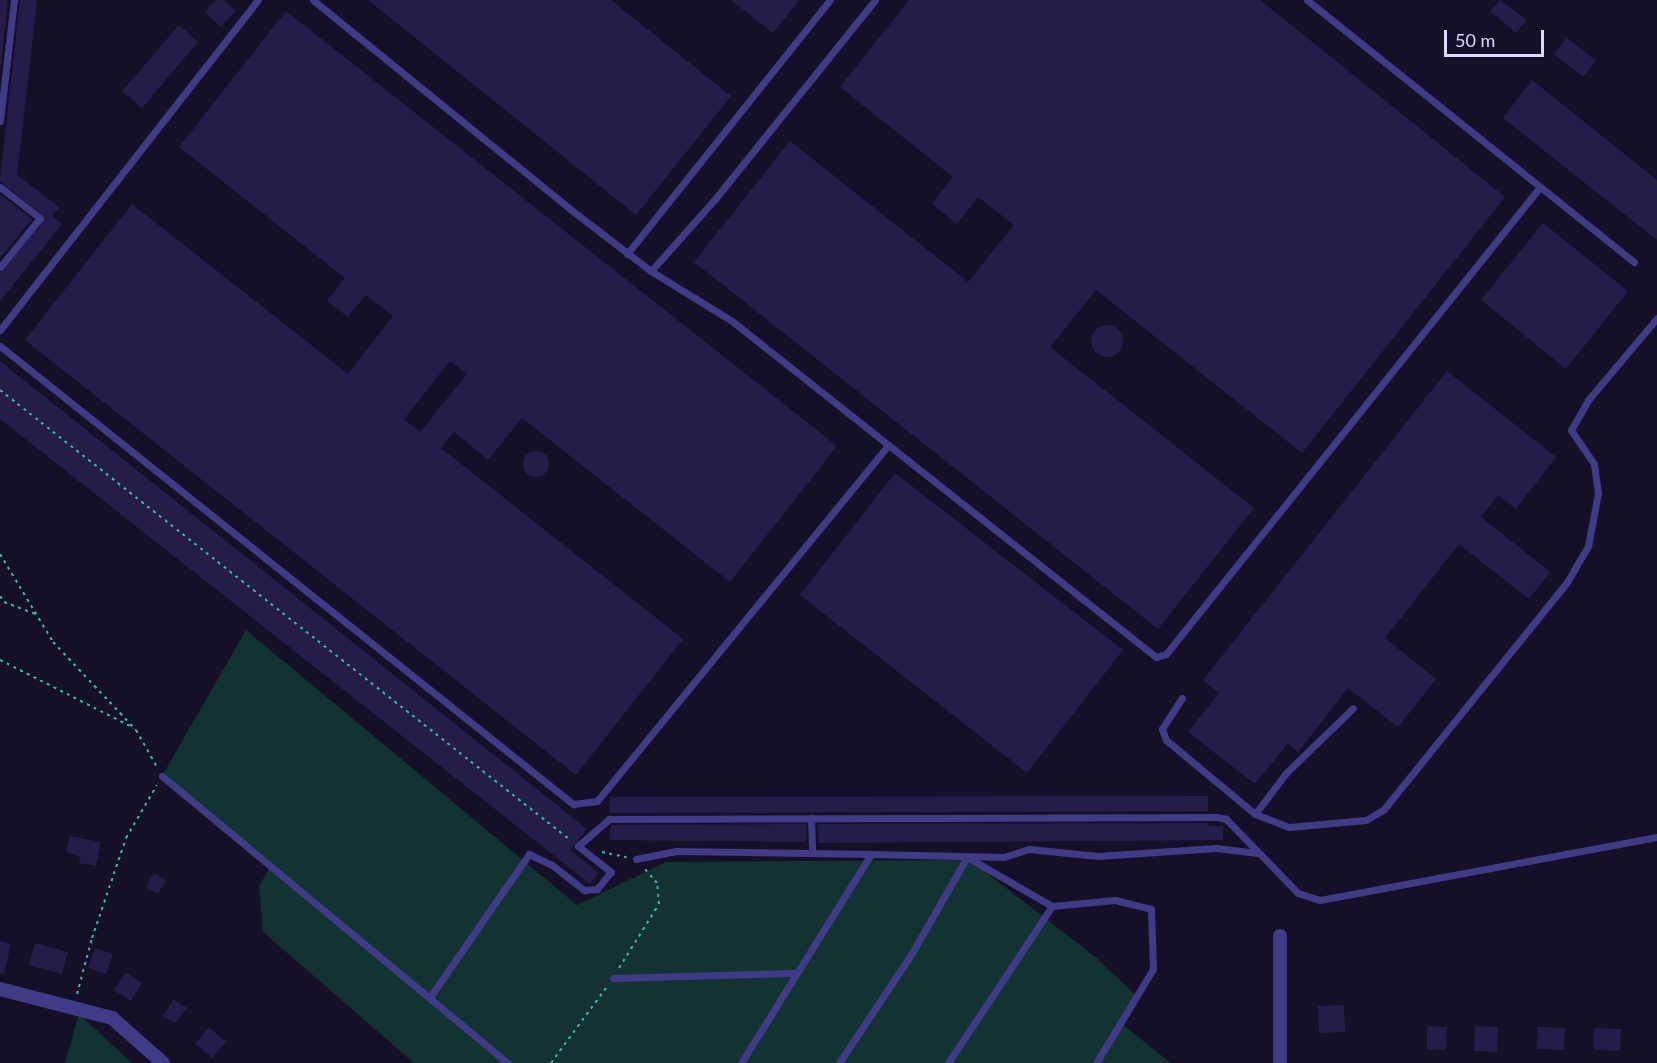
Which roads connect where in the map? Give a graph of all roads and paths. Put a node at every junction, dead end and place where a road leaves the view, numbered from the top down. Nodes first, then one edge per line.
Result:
1 (14, 0) edge
2 (258, 0) edge
3 (313, 0) edge
4 (830, 0) edge
5 (875, 0) edge
6 (1307, 0) edge
7 (0, 121) edge
8 (0, 187) edge
9 (1540, 187) junction
10 (627, 254) junction
11 (1634, 262) dead end
12 (0, 267) edge
13 (651, 272) junction
14 (1657, 318) edge
15 (0, 330) edge
16 (0, 346) edge
17 (0, 390) edge
18 (888, 445) junction
19 (0, 554) edge
20 (0, 596) edge
21 (36, 614) junction
22 (0, 660) edge
23 (1182, 698) dead end
24 (1353, 708) dead end
25 (136, 729) junction
26 (162, 776) junction
27 (1255, 814) junction
28 (812, 818) junction
29 (1657, 837) edge
30 (578, 846) junction
31 (601, 851) dead end
32 (812, 853) junction
33 (1258, 853) junction
34 (871, 854) junction
35 (967, 857) junction
36 (636, 859) junction
37 (1052, 906) junction
38 (1280, 936) dead end
39 (795, 973) junction
40 (613, 978) junction
41 (0, 989) edge
42 (430, 997) junction
43 (74, 1008) junction
44 (163, 1063) edge
45 (508, 1063) edge
46 (551, 1063) edge
47 (741, 1063) edge
48 (839, 1063) edge
49 (948, 1063) edge
50 (1096, 1063) edge
51 (1280, 1063) edge

1 - 7 lane
2 - 15 lane
3 - 10 lane
4 - 10 lane
5 - 13 lane
6 - 9 lane
8 - 12 lane
9 - 11 lane
9 - 18 lane
10 - 13 lane
13 - 18 lane
14 - 27 lane
16 - 18 lane
17 - 30 path
19 - 21 path
20 - 21 path
21 - 25 path
22 - 25 path
23 - 27 lane
24 - 27 lane
25 - 26 path
26 - 42 lane
26 - 43 path
28 - 30 lane
28 - 32 lane
28 - 33 lane
29 - 33 lane
30 - 42 lane
31 - 36 path
32 - 34 lane
32 - 36 lane
33 - 35 lane
34 - 35 lane
34 - 39 lane
35 - 37 lane
35 - 48 lane
36 - 40 path
37 - 49 lane
37 - 50 lane
38 - 51 street
39 - 40 lane
39 - 47 lane
40 - 46 path
41 - 43 street
42 - 45 lane
43 - 44 street

